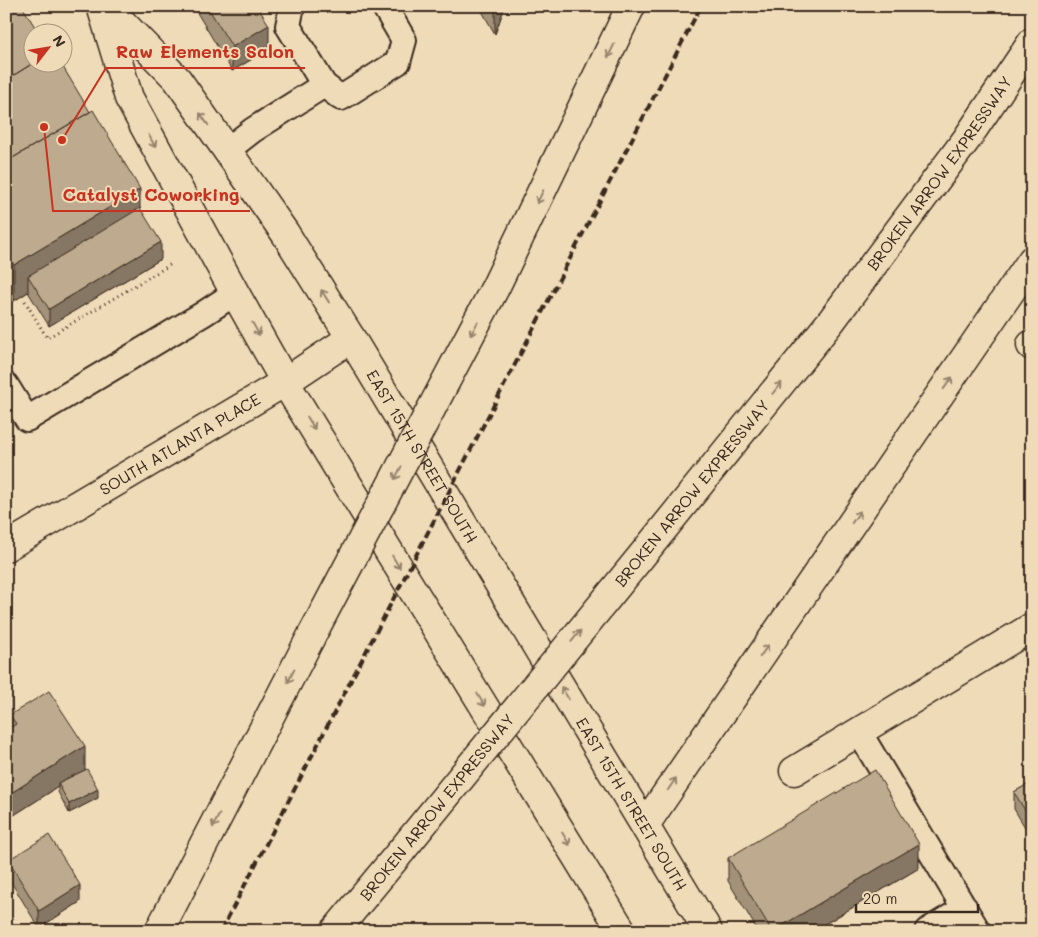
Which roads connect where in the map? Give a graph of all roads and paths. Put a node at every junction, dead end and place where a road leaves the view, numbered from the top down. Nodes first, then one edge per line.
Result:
1 (101, 6) edge
2 (106, 6) edge
3 (292, 6) edge
4 (384, 6) edge
5 (631, 6) edge
6 (1032, 42) edge
7 (324, 85) junction
8 (226, 151) junction
9 (1032, 260) edge
10 (172, 263) dead end
11 (235, 293) junction
12 (25, 301) dead end
13 (351, 338) junction
14 (285, 382) junction
15 (6, 385) edge
16 (6, 547) edge
17 (1032, 627) edge
18 (859, 732) junction
19 (794, 771) dead end
20 (645, 825) junction
21 (965, 908) junction
22 (705, 928) edge
23 (159, 931) edge
24 (336, 931) edge
25 (622, 931) edge
26 (927, 931) edge
27 (978, 931) edge

1 -> 11 main road
8 -> 2 main road, EAST 15TH STREET SOUTH
3 - 7 lane
4 - 7 lane
5 -> 23 main road, bridge
24 -> 6 main road, BROKEN ARROW EXPRESSWAY, bridge
7 - 8 lane
13 -> 8 main road, EAST 15TH STREET SOUTH
20 -> 9 main road
10 - 12 path
11 -> 14 main road
11 - 15 lane
13 - 14 main road, SOUTH ATLANTA PLACE
20 -> 13 main road, EAST 15TH STREET SOUTH
14 - 16 main road, SOUTH ATLANTA PLACE
14 -> 25 main road
17 - 18 main road
18 - 19 main road
18 - 21 lane
20 - 22 main road, EAST 15TH STREET SOUTH
21 - 26 lane
21 - 27 lane

